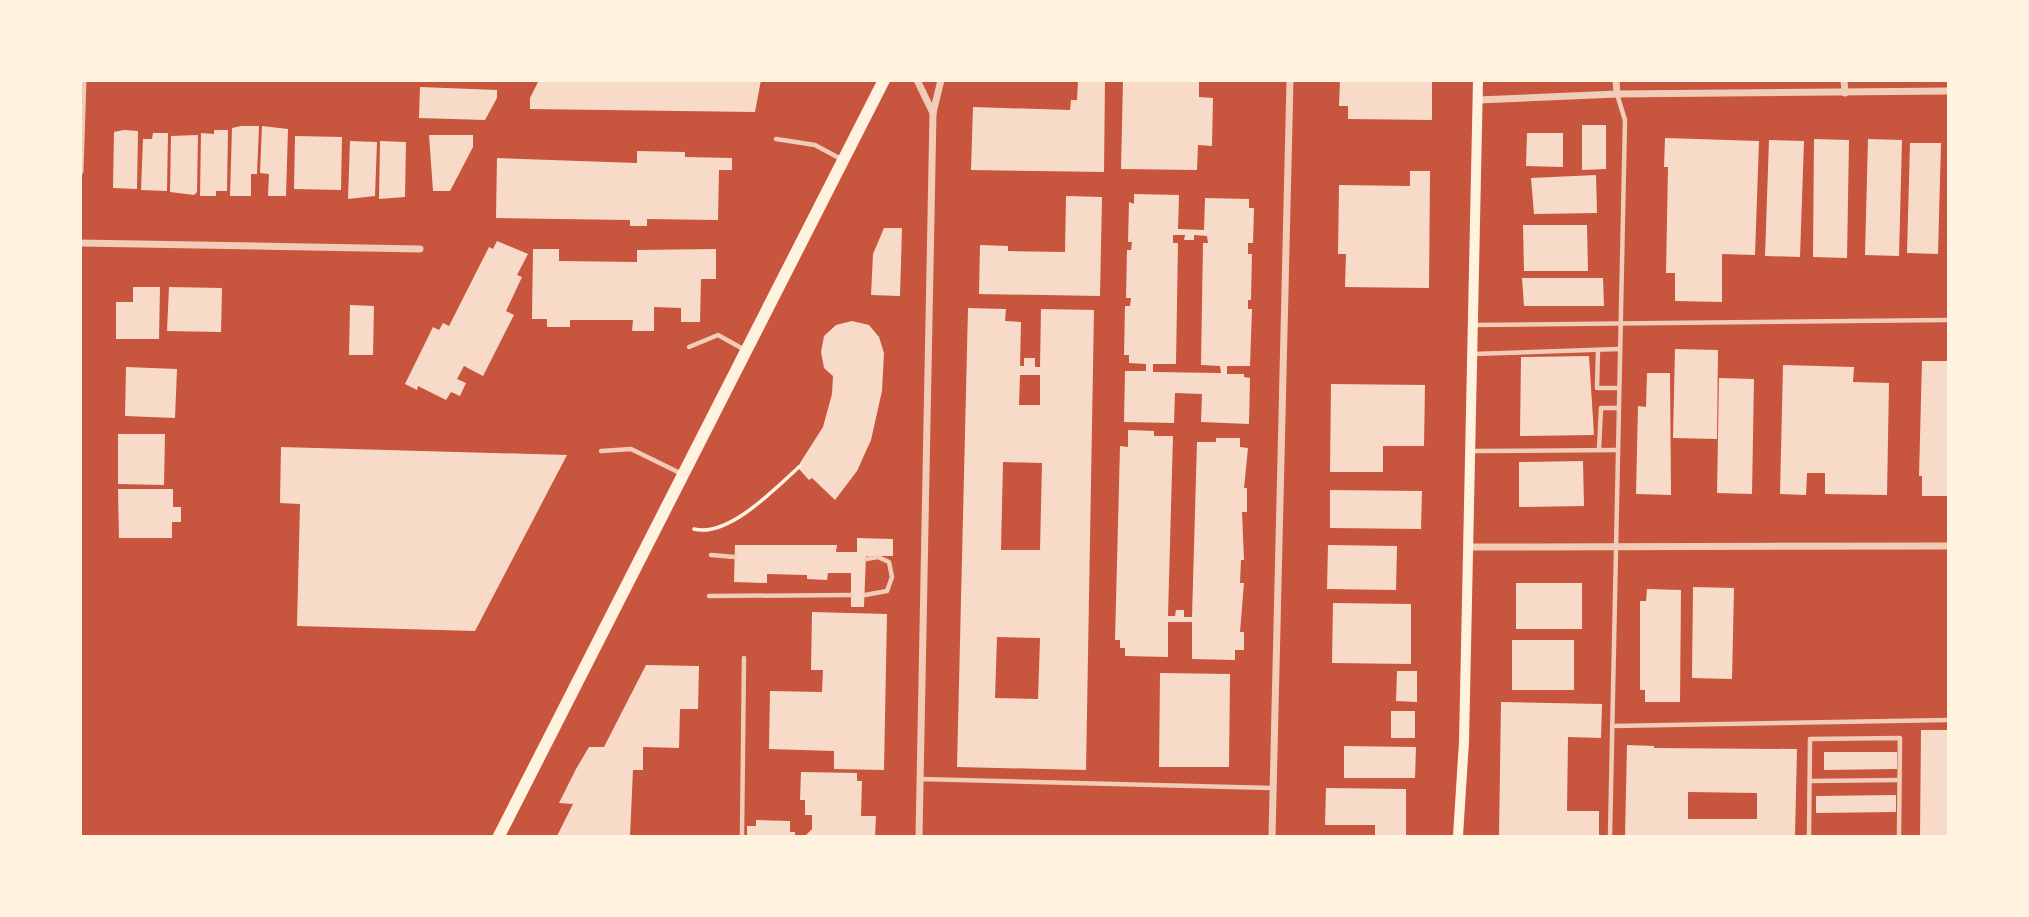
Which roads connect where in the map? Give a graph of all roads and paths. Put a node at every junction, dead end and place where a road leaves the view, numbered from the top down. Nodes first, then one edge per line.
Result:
1 (83, 80) edge
2 (884, 80) edge
3 (917, 80) edge
4 (941, 80) edge
5 (1290, 80) edge
6 (1478, 80) edge
7 (1616, 80) edge
8 (1844, 80) edge
9 (1948, 91) edge
10 (1845, 93) junction
11 (1616, 94) junction
12 (1478, 100) junction
13 (933, 114) junction
14 (776, 139) dead end
15 (843, 160) junction
16 (80, 171) edge
17 (80, 243) edge
18 (420, 249) dead end
19 (1948, 320) edge
20 (1620, 324) junction
21 (1473, 325) junction
22 (689, 346) dead end
23 (1598, 349) junction
24 (1619, 349) junction
25 (747, 351) junction
26 (1473, 354) junction
27 (1619, 388) junction
28 (1618, 408) junction
29 (1600, 450) junction
30 (1618, 450) junction
31 (601, 451) dead end
32 (1471, 451) junction
33 (800, 466) dead end
34 (684, 475) junction
35 (694, 528) dead end
36 (1948, 546) edge
37 (1469, 547) junction
38 (1616, 548) junction
39 (711, 555) dead end
40 (735, 557) dead end
41 (866, 559) dead end
42 (851, 595) dead end
43 (865, 595) dead end
44 (709, 596) dead end
45 (744, 659) dead end
46 (1948, 720) edge
47 (1612, 726) junction
48 (919, 779) junction
49 (1810, 780) junction
50 (1899, 780) junction
51 (1273, 788) junction
52 (499, 836) edge
53 (742, 836) edge
54 (919, 836) edge
55 (1272, 836) edge
56 (1458, 836) edge
57 (1610, 836) edge
58 (1809, 836) edge
59 (1899, 836) edge

1 - 16 street
2 - 15 main road
3 - 13 street
4 - 13 street
5 - 51 street
6 - 12 main road
7 - 11 street
8 - 10 street
9 - 10 street
10 - 11 street
11 - 12 street
11 - 20 lane
12 - 21 main road
13 - 48 street
14 - 15 lane
15 - 25 main road
17 - 18 street
19 - 20 lane
20 - 21 lane
20 - 24 lane
21 - 26 main road
22 - 25 lane
23 - 24 lane
23 - 26 lane
23 - 27 lane
24 - 27 lane
25 - 34 main road
26 - 32 main road
27 - 28 lane
28 - 29 lane
28 - 30 lane
29 - 30 lane
29 - 32 lane
30 - 38 lane
31 - 34 lane
32 - 37 main road
33 - 35 path
34 - 52 main road
36 - 38 street
37 - 38 street
37 - 56 main road
38 - 47 lane
39 - 40 lane
41 - 43 lane
42 - 44 lane
45 - 53 lane
46 - 47 lane
47 - 57 lane
48 - 51 lane
48 - 54 street
49 - 50 lane
49 - 50 lane
49 - 58 lane
50 - 59 lane
51 - 55 street

